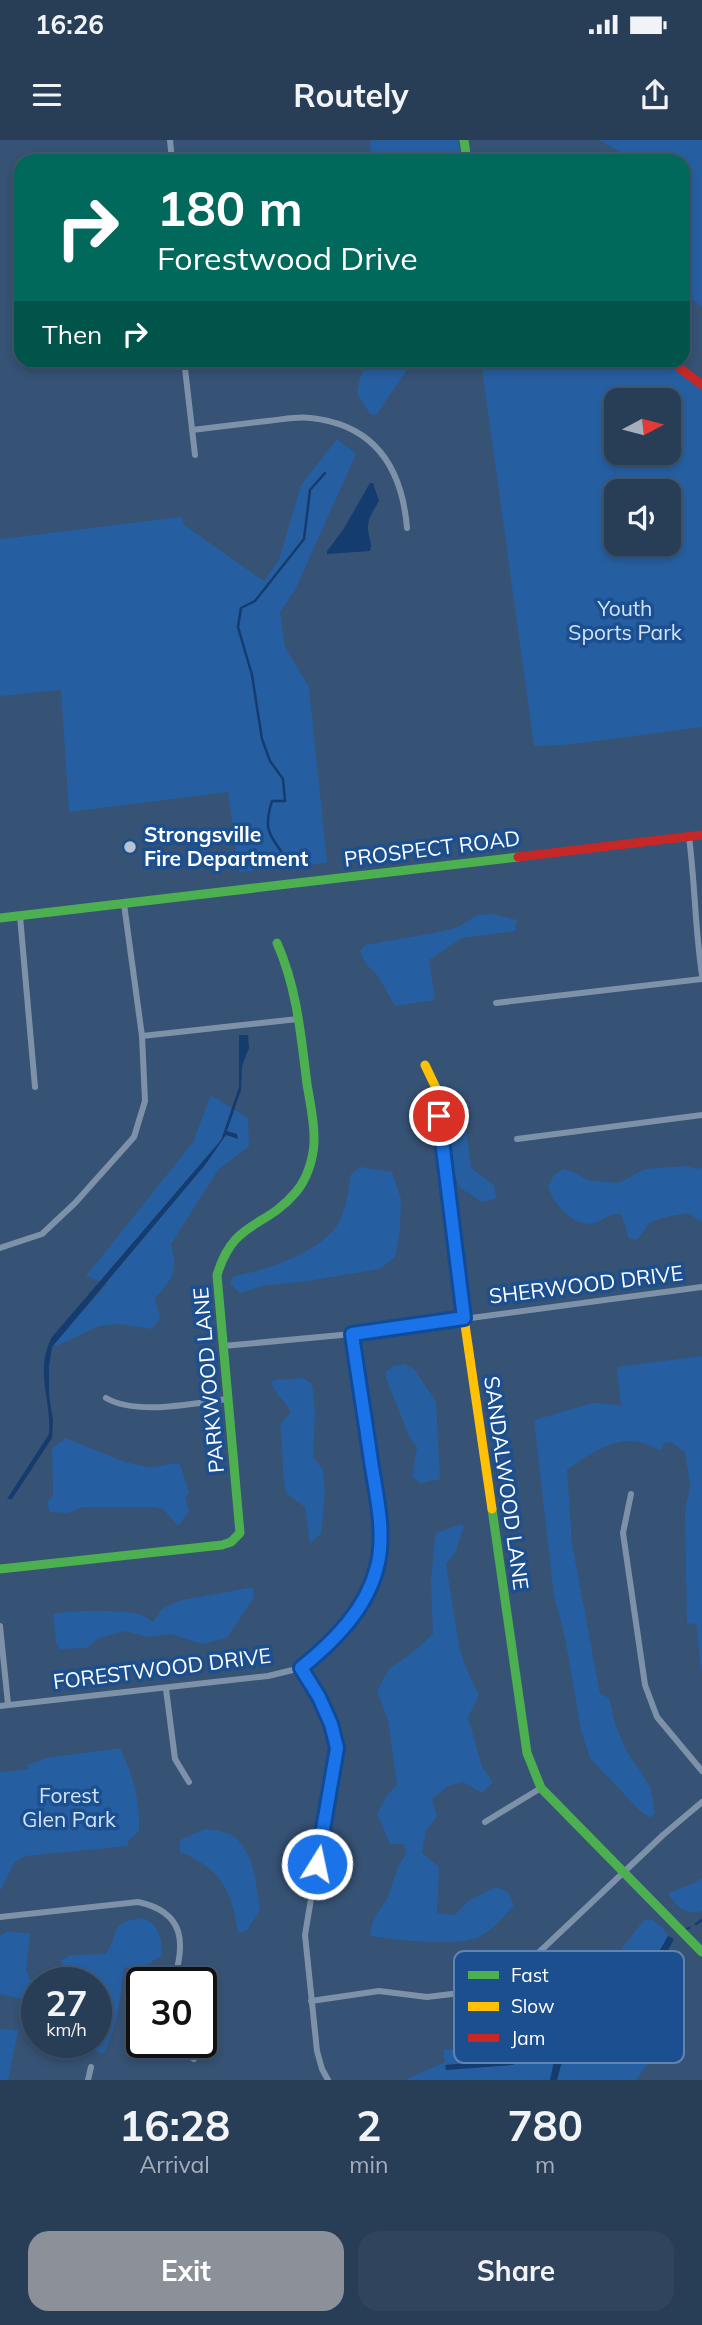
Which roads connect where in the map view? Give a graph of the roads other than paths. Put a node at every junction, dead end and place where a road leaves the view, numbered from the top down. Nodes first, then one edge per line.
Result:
1 (185, 368) edge
2 (680, 368) edge
3 (702, 385) edge
4 (192, 430) junction
5 (195, 455) dead end
6 (407, 528) dead end
7 (702, 835) edge
8 (689, 837) junction
9 (124, 904) junction
10 (20, 916) junction
11 (0, 918) edge
12 (277, 943) dead end
13 (702, 977) edge
14 (496, 1003) dead end
15 (298, 1019) junction
16 (142, 1036) junction
17 (425, 1065) dead end
18 (35, 1087) dead end
19 (702, 1115) edge
20 (517, 1139) dead end
21 (0, 1248) edge
22 (702, 1287) edge
23 (464, 1318) junction
24 (352, 1334) junction
25 (223, 1346) junction
26 (106, 1398) dead end
27 (229, 1399) junction
28 (631, 1494) dead end
29 (0, 1569) edge
30 (0, 1626) edge
31 (301, 1668) junction
32 (166, 1689) junction
33 (4, 1705) edge
34 (702, 1771) edge
35 (189, 1782) dead end
36 (541, 1788) junction
37 (702, 1802) edge
38 (485, 1822) dead end
39 (624, 1873) junction
40 (0, 1917) edge
41 (540, 1951) edge
42 (702, 1952) edge
43 (178, 1967) edge
44 (454, 1994) edge
45 (311, 2001) junction
46 (91, 2067) dead end
47 (88, 2080) edge
48 (328, 2080) edge

1 - 4 street
2 - 3 street
4 - 5 street
4 - 6 street
7 - 8 street, PROSPECT ROAD
8 - 9 street, PROSPECT ROAD
8 - 13 street
9 - 10 street, PROSPECT ROAD
9 - 16 street
10 - 11 street, PROSPECT ROAD
10 - 18 street
12 - 15 street, PARKWOOD LANE
13 - 14 street
15 - 16 street
15 - 25 street, PARKWOOD LANE
16 - 21 street
17 - 23 street, SANDALWOOD LANE
19 - 20 street
22 - 23 street, SHERWOOD DRIVE
23 - 24 street, SHERWOOD DRIVE
23 - 36 street, SANDALWOOD LANE
24 - 25 street, SHERWOOD DRIVE
24 - 31 street, FORESTWOOD DRIVE
25 - 27 street, PARKWOOD LANE
26 - 27 street
27 - 29 street, PARKWOOD LANE
28 - 34 street
30 - 33 street
31 - 32 street, FORESTWOOD DRIVE
31 - 45 street
32 - 33 street, FORESTWOOD DRIVE
32 - 35 street
36 - 38 street
36 - 39 street, SANDALWOOD LANE
37 - 39 street
39 - 41 street
39 - 42 street, SANDALWOOD LANE
40 - 43 street
44 - 45 street
45 - 48 street
46 - 47 street

